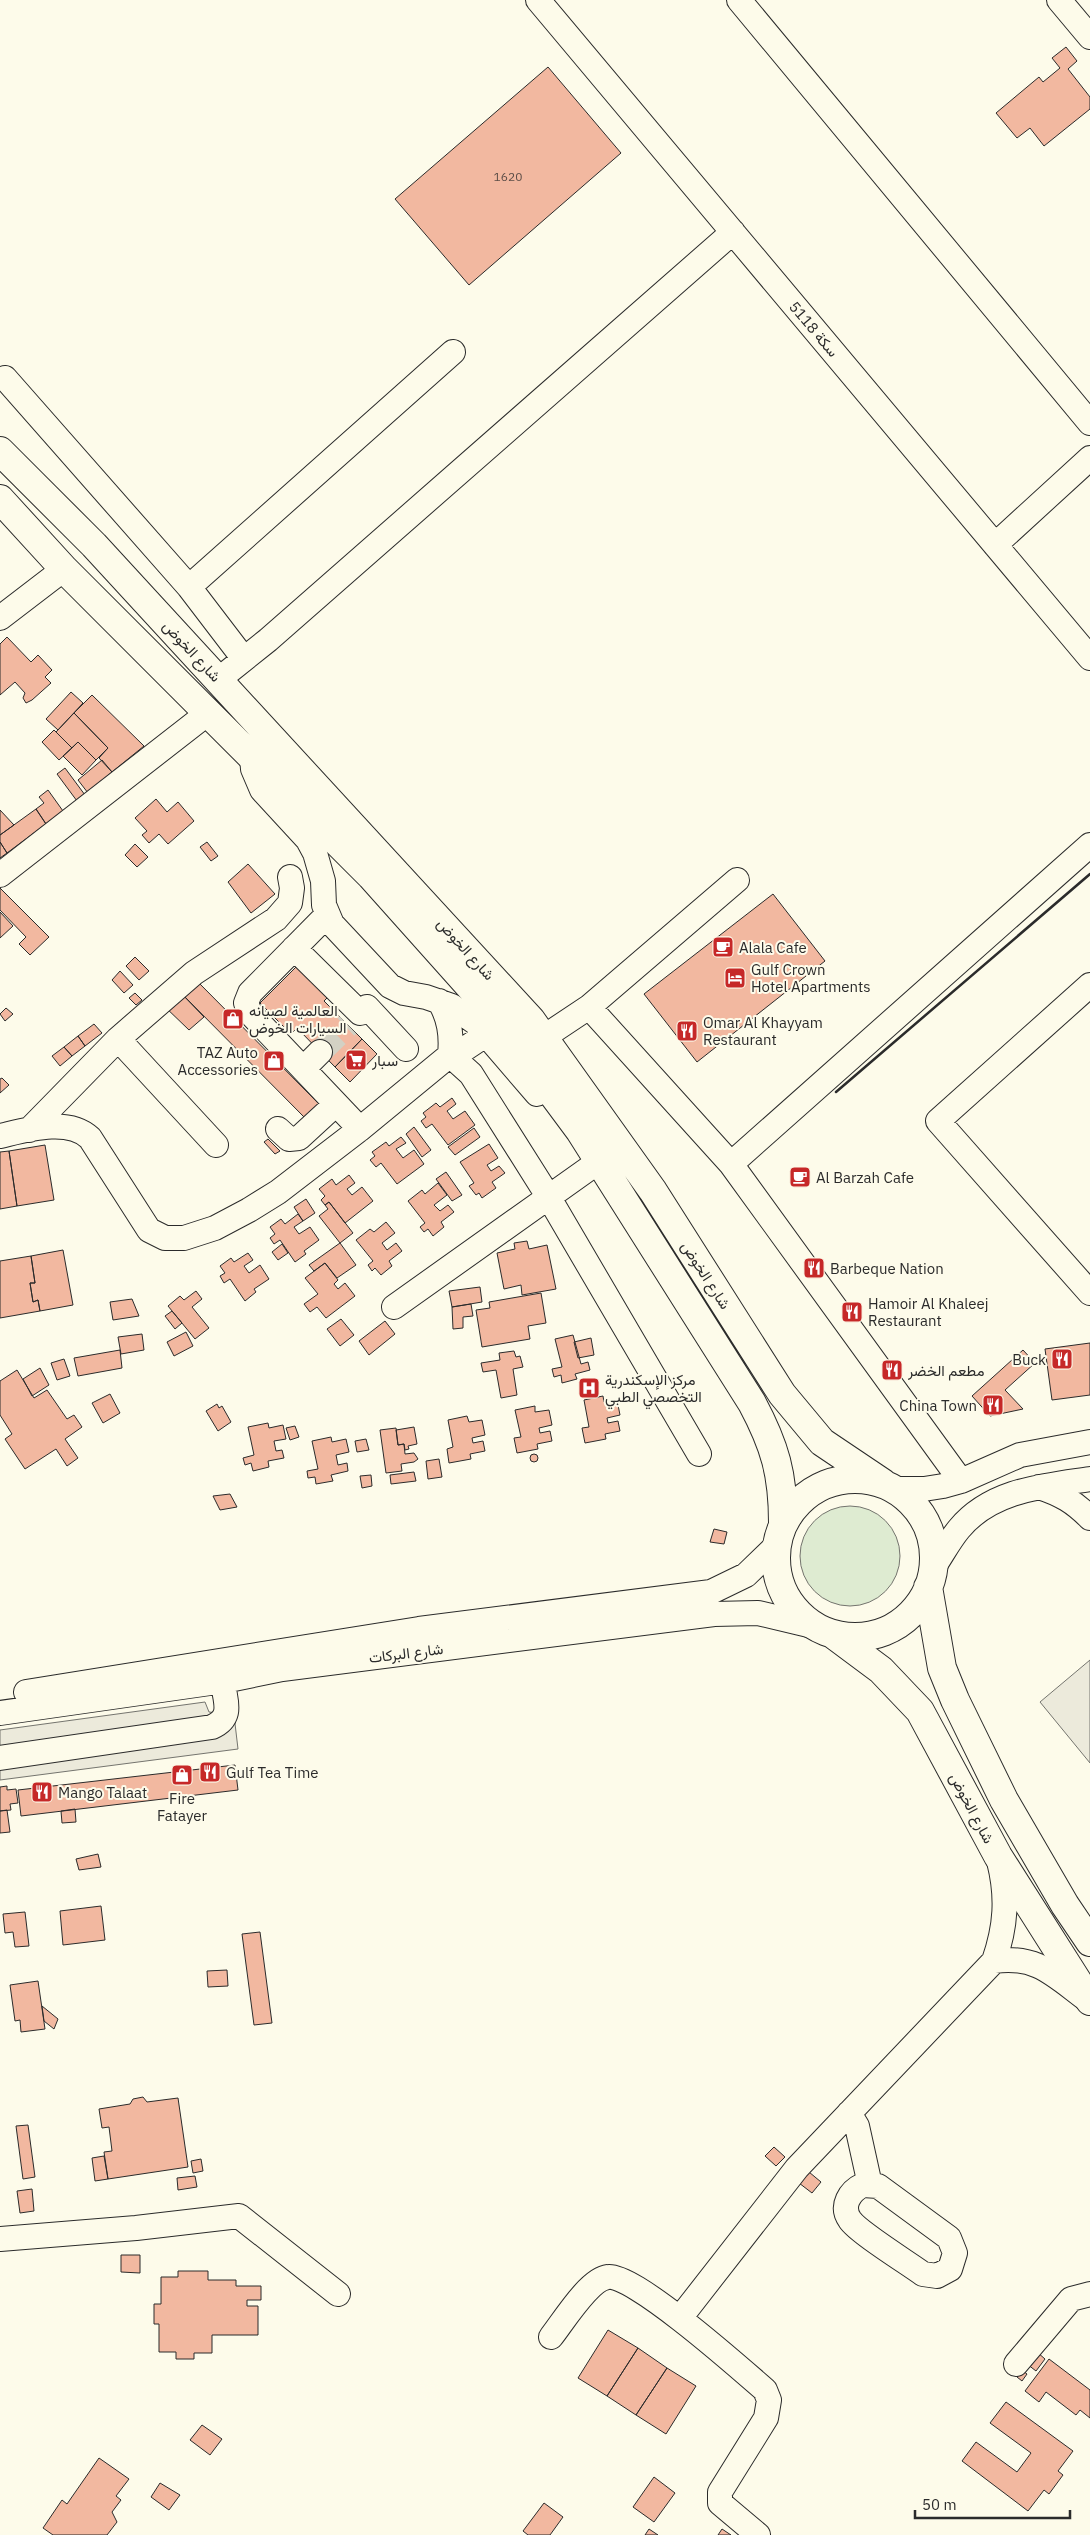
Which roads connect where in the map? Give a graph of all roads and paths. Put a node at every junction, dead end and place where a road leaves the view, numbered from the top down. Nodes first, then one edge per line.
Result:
1 (538, 0) edge
2 (739, 0) edge
3 (1059, 0) edge
4 (1090, 37) edge
5 (733, 232) junction
6 (453, 352) dead end
7 (4, 378) dead end
8 (1090, 422) edge
9 (0, 451) edge
10 (1090, 458) edge
11 (0, 499) edge
12 (995, 545) junction
13 (64, 569) junction
14 (189, 588) junction
15 (0, 618) edge
16 (1090, 658) edge
17 (244, 659) junction
18 (218, 680) junction
19 (208, 713) junction
20 (252, 757) junction
21 (1090, 844) edge
22 (0, 875) edge
23 (290, 877) dead end
24 (737, 880) dead end
25 (327, 915) junction
26 (294, 948) junction
27 (390, 986) junction
28 (1090, 986) edge
29 (439, 1001) junction
30 (589, 1007) junction
31 (358, 1015) junction
32 (487, 1034) junction
33 (544, 1037) junction
34 (118, 1039) junction
35 (406, 1049) dead end
36 (320, 1052) tunnel mouth
37 (450, 1056) junction
38 (303, 1069) junction
39 (336, 1104) junction
40 (572, 1121) junction
41 (278, 1129) dead end
42 (360, 1129) junction
43 (29, 1130) junction
44 (0, 1136) edge
45 (216, 1145) dead end
46 (598, 1162) junction
47 (731, 1164) junction
48 (548, 1196) junction
49 (1090, 1293) edge
50 (394, 1307) dead end
51 (1090, 1442) edge
52 (699, 1454) dead end
53 (1090, 1479) edge
54 (961, 1481) junction
55 (889, 1486) junction
56 (1037, 1487) junction
57 (1090, 1518) edge
58 (779, 1535) junction
59 (931, 1578) junction
60 (419, 1629) junction
61 (824, 1630) junction
62 (224, 1681) junction
63 (0, 1697) edge
64 (0, 1713) edge
65 (0, 1758) edge
66 (998, 1856) junction
67 (1090, 1942) edge
68 (994, 1960) junction
69 (1090, 2001) edge
70 (850, 2113) junction
71 (870, 2184) junction
72 (0, 2240) edge
73 (338, 2294) dead end
74 (1090, 2294) edge
75 (680, 2318) junction
76 (551, 2337) dead end
77 (1016, 2364) dead end
78 (758, 2535) edge

1 - 5 street, سكة 5118
2 - 8 street
3 - 4 street
5 - 12 street, سكة 5118
5 - 17 street
6 - 14 street
7 - 14 street
9 - 18 main road, شارع الخوض
10 - 12 street
11 - 13 main road, شارع الخوض
12 - 16 street, سكة 5118
13 - 15 street
13 - 19 main road, شارع الخوض
14 - 17 street
17 - 18 street
18 - 33 main road, شارع الخوض
19 - 20 main road, شارع الخوض
19 - 22 street
20 - 25 street
20 - 40 main road, شارع الخوض
21 - 47 street
23 - 34 street
24 - 30 street
25 - 26 street
25 - 27 street
26 - 31 street
26 - 38 street
27 - 29 street
27 - 31 street
28 - 49 street
29 - 32 street
29 - 37 street
30 - 33 street
30 - 47 street
31 - 35 street
32 - 37 street
32 - 40 street
33 - 55 main road, شارع الخوض
34 - 43 street
34 - 45 street
36 - 38 street
37 - 42 street
37 - 48 street
38 - 39 street
39 - 41 street
39 - 42 street
40 - 46 main road, شارع الخوض
42 - 43 street
43 - 44 street
46 - 48 street
46 - 58 main road, شارع الخوض
47 - 54 street
48 - 50 street
48 - 52 street
51 - 54 street
53 - 56 street
54 - 55 street
55 - 58 main road
55 - 59 main road
56 - 57 street
56 - 59 street
58 - 60 street, شارع البركات
58 - 61 main road
59 - 61 main road
59 - 67 main road
60 - 62 street
60 - 63 street, شارع البركات
61 - 62 street, شارع البركات
61 - 66 main road, شارع الخوض
62 - 64 street, شارع البركات
62 - 65 street
66 - 68 street
66 - 69 main road, شارع الخوض
68 - 69 street
68 - 70 street
70 - 71 street
70 - 75 street
71 - 71 street
72 - 73 street
74 - 77 street
75 - 76 street
75 - 78 street

